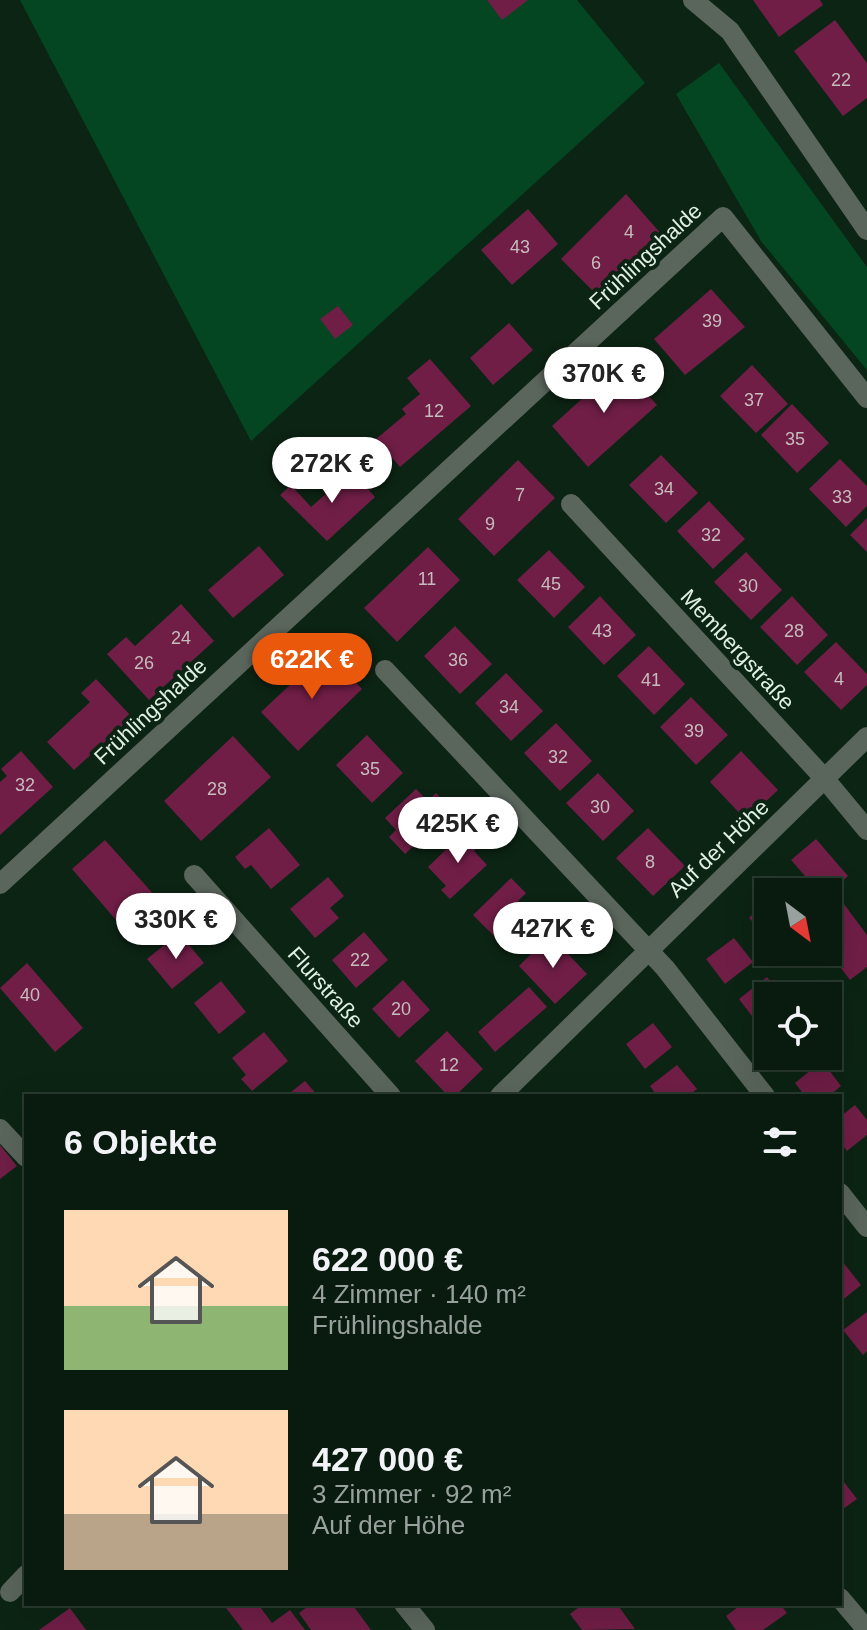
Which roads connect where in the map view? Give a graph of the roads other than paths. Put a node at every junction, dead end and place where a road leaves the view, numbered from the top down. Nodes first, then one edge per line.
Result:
1 (693, 0) edge
2 (867, 230) edge
3 (867, 398) edge
4 (571, 504) dead end
5 (385, 670) dead end
6 (867, 737) edge
7 (824, 778) junction
8 (867, 830) edge
9 (194, 875) dead end
10 (0, 884) edge
11 (648, 950) junction
12 (389, 1094) edge
13 (502, 1094) edge
14 (763, 1094) edge
15 (0, 1129) edge
16 (24, 1155) edge
17 (842, 1196) edge
18 (867, 1227) edge
19 (24, 1577) edge
20 (10, 1592) dead end
21 (842, 1600) edge
22 (406, 1606) edge
23 (425, 1630) edge
24 (867, 1630) edge

1 - 2 street
3 - 10 street, Frühlingshalde
4 - 7 street, Membergstraße
5 - 11 street
6 - 7 street, Auf der Höhe
7 - 8 street, Membergstraße
7 - 11 street, Auf der Höhe
9 - 12 street, Flurstraße
11 - 13 street, Auf der Höhe
11 - 14 street
15 - 16 street
17 - 18 street
19 - 20 street
21 - 24 street
22 - 23 street

